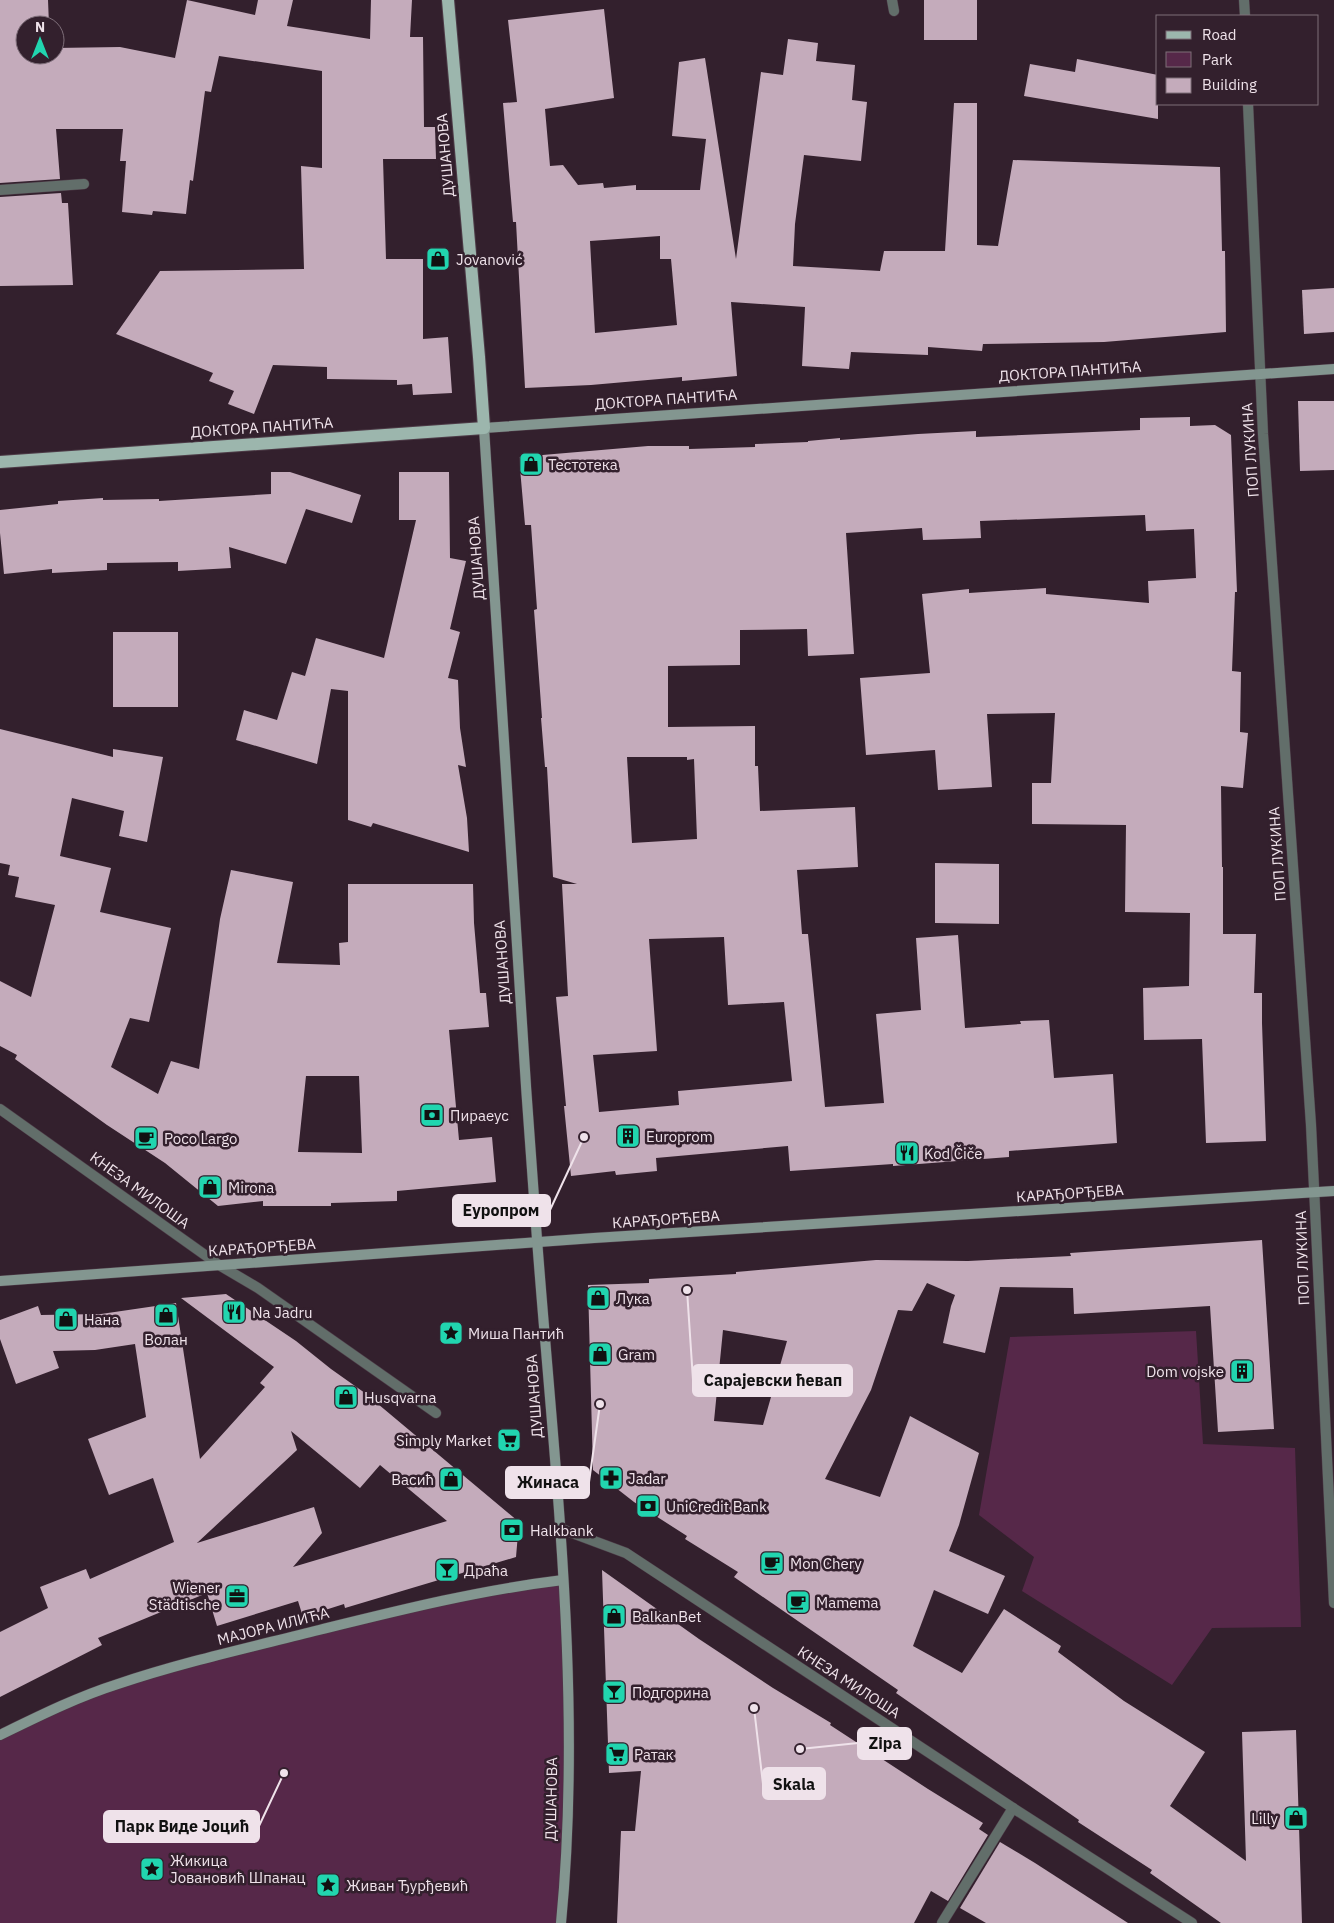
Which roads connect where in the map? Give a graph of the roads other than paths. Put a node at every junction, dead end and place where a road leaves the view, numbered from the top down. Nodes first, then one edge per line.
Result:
1 (448, 0) edge
2 (1244, 0) edge
3 (1245, 15) edge
4 (1248, 105) edge
5 (84, 184) dead end
6 (0, 190) edge
7 (1334, 369) edge
8 (1260, 374) junction
9 (484, 428) junction
10 (0, 462) edge
11 (0, 1109) edge
12 (1334, 1191) edge
13 (1314, 1193) junction
14 (537, 1243) junction
15 (219, 1265) junction
16 (0, 1281) edge
17 (436, 1413) dead end
18 (1332, 1509) edge
19 (559, 1528) junction
20 (563, 1580) junction
21 (1334, 1603) edge
22 (0, 1735) edge
23 (1013, 1808) junction
24 (561, 1923) edge
25 (942, 1923) edge
26 (1192, 1923) edge

1 - 9 main road, ДУШАНОВА
2 - 3 street
4 - 8 street, ПОП ЛУКИНА
5 - 6 street
7 - 8 street, ДОКТОРА ПАНТИЋА
8 - 9 street, ДОКТОРА ПАНТИЋА
8 - 13 street, ПОП ЛУКИНА
9 - 10 main road, ДОКТОРА ПАНТИЋА
9 - 14 street, ДУШАНОВА
11 - 15 street, КНЕЗА МИЛОША
12 - 13 street, КАРАЂОРЂЕВА
13 - 14 street, КАРАЂОРЂЕВА
13 - 18 street, ПОП ЛУКИНА
14 - 15 street, КАРАЂОРЂЕВА
14 - 19 street, ДУШАНОВА
15 - 16 street, КАРАЂОРЂЕВА
15 - 17 street, КНЕЗА МИЛОША
18 - 21 street, ПОП ЛУКИНА
19 - 20 street, ДУШАНОВА
19 - 23 street, КНЕЗА МИЛОША
20 - 22 street, МАЈОРА ИЛИЋА
20 - 24 street, ДУШАНОВА
23 - 25 street
23 - 26 street, КНЕЗА МИЛОША

